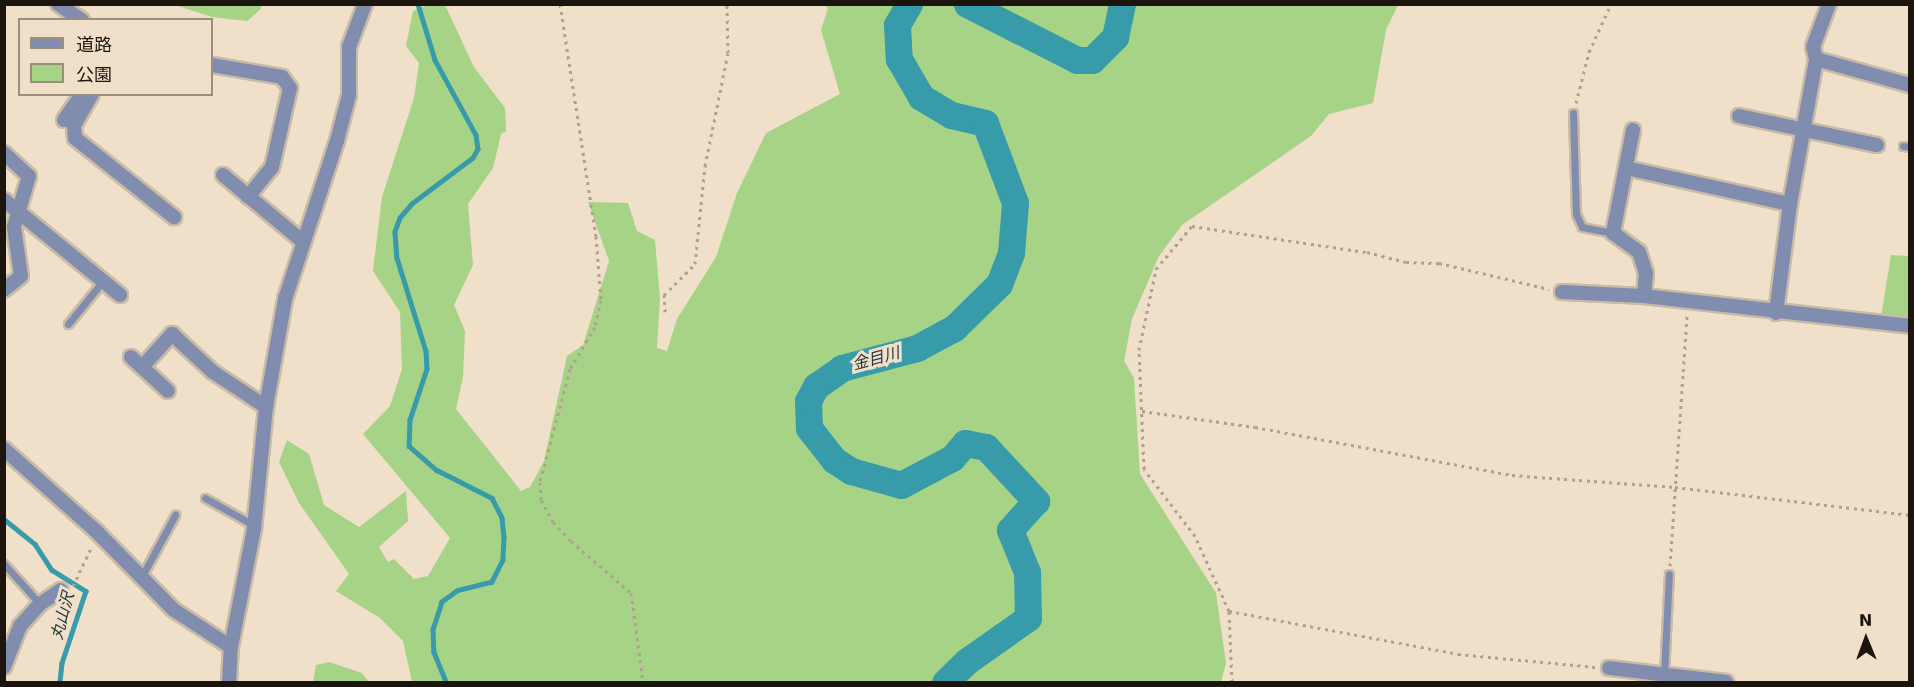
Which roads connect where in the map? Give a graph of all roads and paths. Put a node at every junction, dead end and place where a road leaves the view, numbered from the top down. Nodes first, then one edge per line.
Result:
1 (58, 4) edge
2 (560, 4) edge
3 (727, 4) edge
4 (1611, 4) edge
5 (1829, 4) edge
6 (360, 7) edge
7 (79, 18) edge
8 (1816, 59) junction
9 (213, 65) edge
10 (1910, 85) edge
11 (81, 96) edge
12 (91, 96) edge
13 (1573, 113) joint
14 (1739, 116) dead end
15 (64, 120) dead end
16 (1633, 130) dead end
17 (1802, 130) junction
18 (1877, 145) dead end
19 (4, 153) edge
20 (1626, 168) junction
21 (223, 175) dead end
22 (248, 197) junction
23 (4, 200) edge
24 (1790, 204) junction
25 (18, 212) junction
26 (174, 217) dead end
27 (1613, 233) junction
28 (303, 242) junction
29 (103, 281) junction
30 (4, 290) edge
31 (1562, 292) joint
32 (120, 295) dead end
33 (1644, 296) junction
34 (1688, 302) junction
35 (665, 312) dead end
36 (1776, 313) junction
37 (68, 324) dead end
38 (1910, 326) edge
39 (131, 357) dead end
40 (142, 367) junction
41 (168, 391) dead end
42 (266, 407) junction
43 (1142, 411) junction
44 (4, 449) edge
45 (1675, 488) junction
46 (205, 498) dead end
47 (175, 515) dead end
48 (1910, 515) edge
49 (255, 526) junction
50 (97, 532) junction
51 (4, 564) edge
52 (1669, 574) joint
53 (77, 578) dead end
54 (141, 578) junction
55 (61, 591) dead end
56 (40, 604) junction
57 (1229, 612) junction
58 (231, 647) junction
59 (4, 667) edge
60 (1608, 668) joint
61 (1664, 675) junction
62 (1694, 681) edge
63 (230, 682) edge
64 (643, 682) edge
65 (1232, 682) edge
66 (1726, 682) edge

1 - 7 street
2 - 64 path
3 - 35 path
4 - 13 path
5 - 8 street
6 - 28 street
8 - 10 street
8 - 17 street
9 - 22 street
11 - 15 street
12 - 26 street
13 - 27 lane
14 - 17 street
16 - 20 street
17 - 18 street
17 - 24 street
19 - 25 street
20 - 24 street
20 - 27 street
21 - 22 street
22 - 28 street
23 - 25 street
24 - 36 street
25 - 29 street
25 - 30 street
27 - 33 street
28 - 42 street
29 - 32 street
29 - 37 lane
31 - 33 street
31 - 43 path
33 - 34 street
34 - 36 street
34 - 45 path
36 - 38 street
39 - 40 street
40 - 41 street
40 - 42 street
42 - 49 street
43 - 45 path
43 - 57 path
44 - 50 street
45 - 48 path
45 - 52 path
46 - 49 lane
47 - 54 lane
49 - 58 street
50 - 53 path
50 - 54 street
51 - 56 lane
52 - 61 lane
54 - 58 street
55 - 56 street
56 - 59 street
57 - 60 path
57 - 65 path
58 - 63 street
60 - 61 street
61 - 62 street
62 - 66 street

